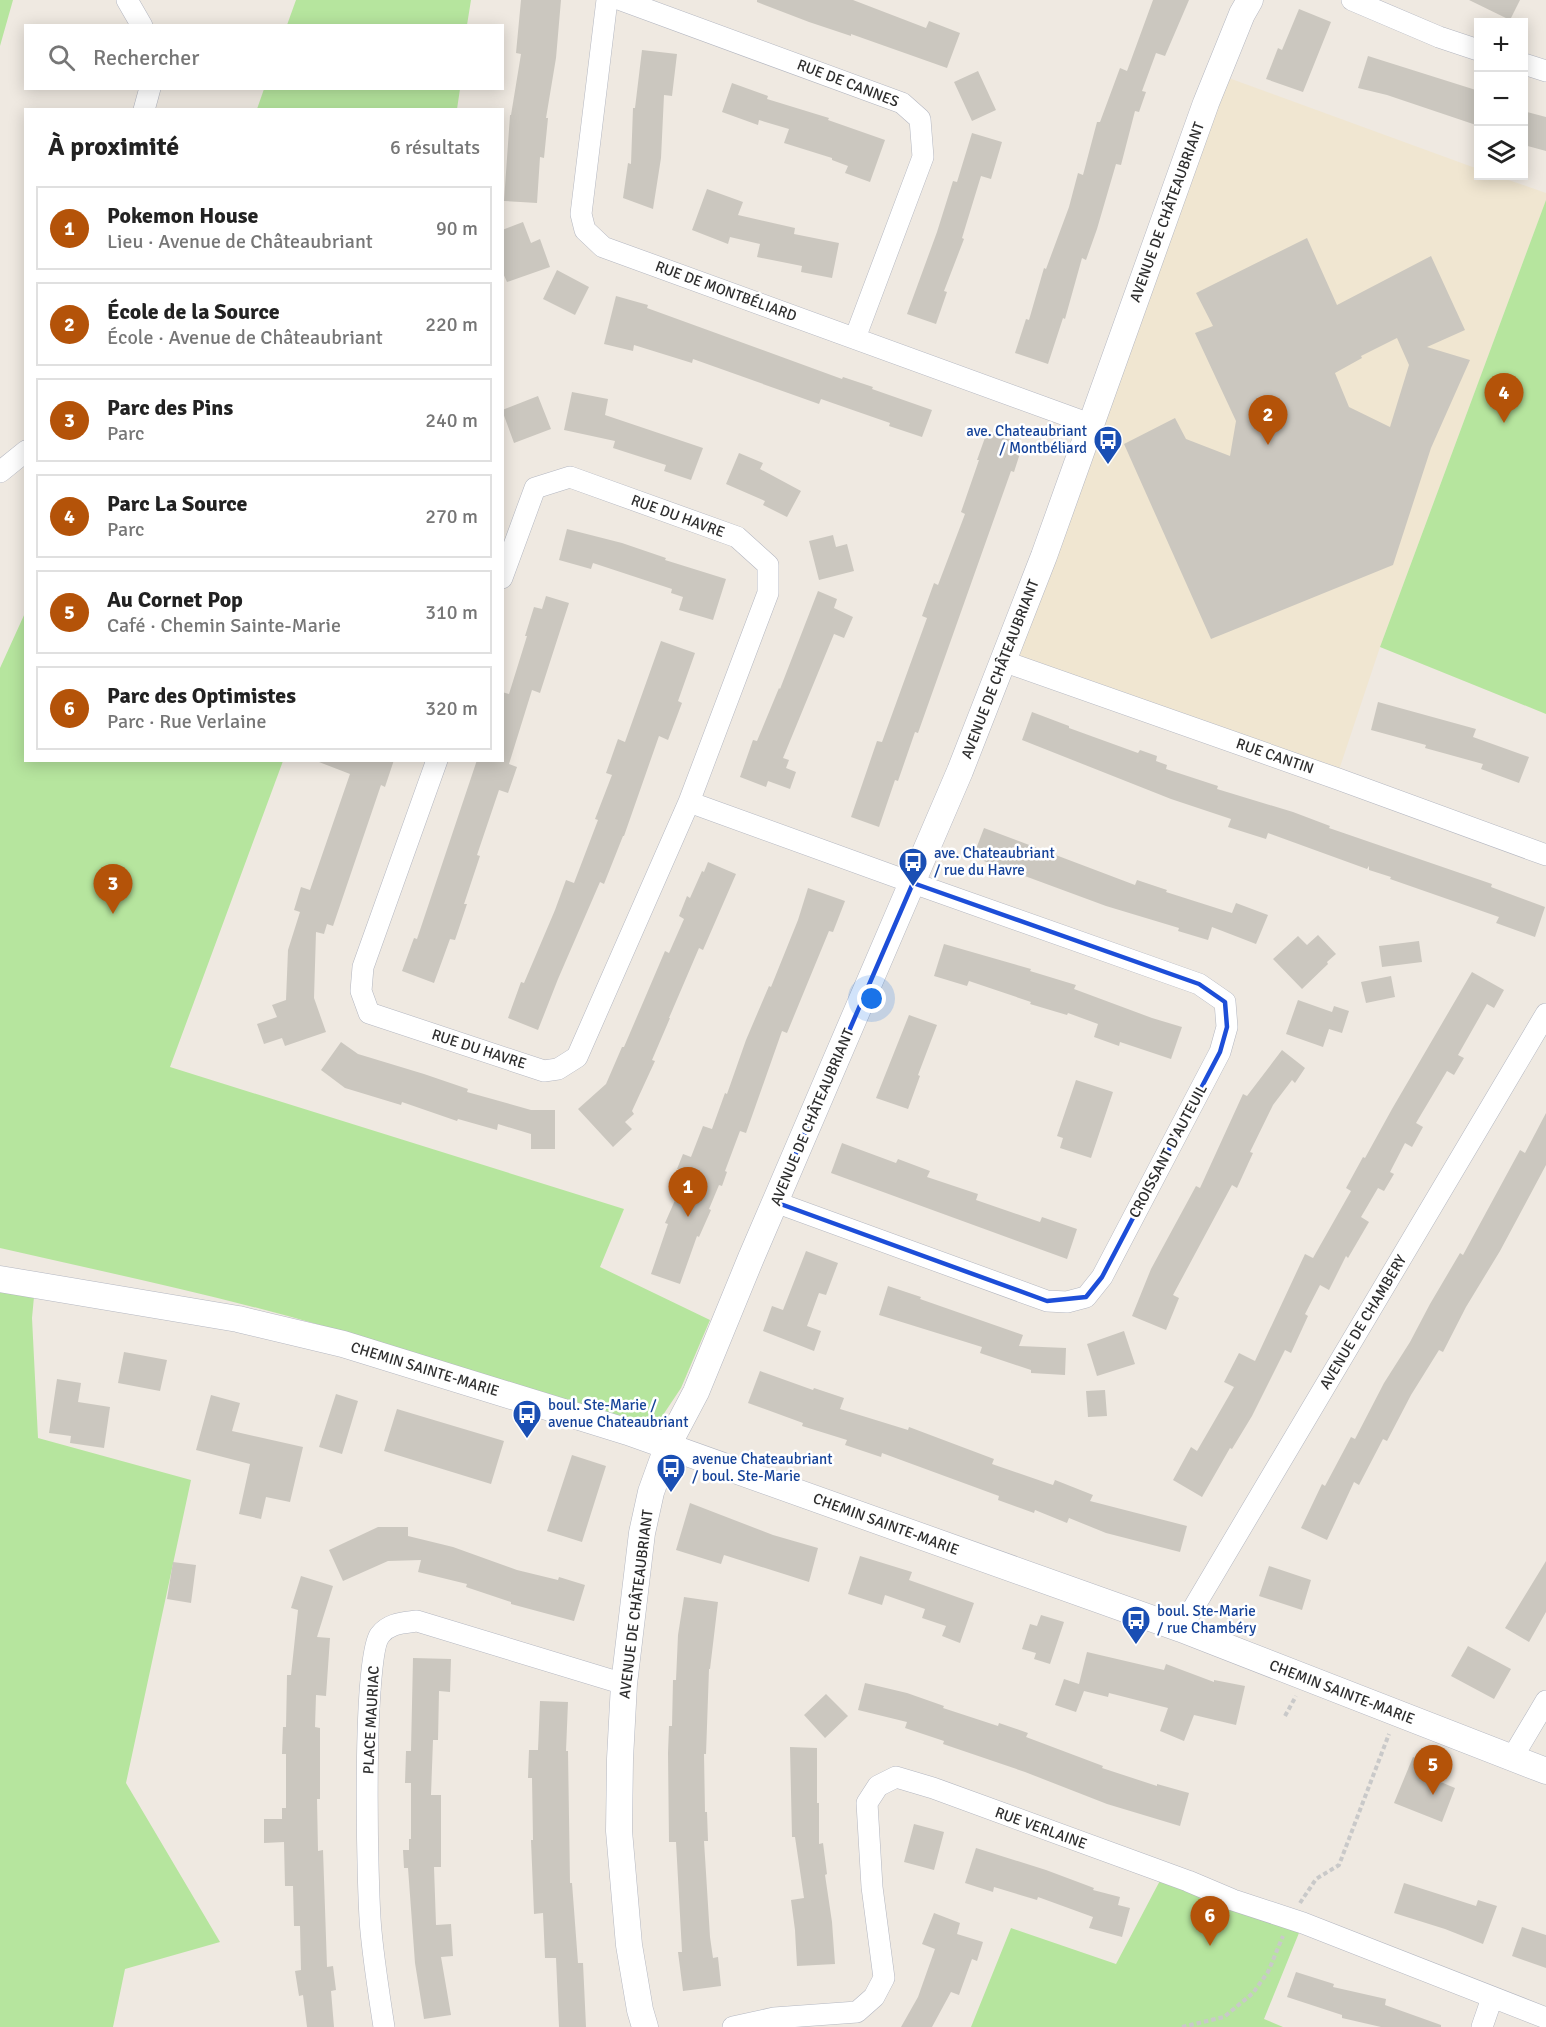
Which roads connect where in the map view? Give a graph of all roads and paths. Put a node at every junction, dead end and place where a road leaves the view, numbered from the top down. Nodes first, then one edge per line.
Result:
1 (127, 0) edge
2 (607, 0) edge
3 (621, 0) edge
4 (1250, 0) edge
5 (1352, 0) edge
6 (141, 24) edge
7 (1474, 48) edge
8 (149, 90) edge
9 (145, 108) edge
10 (855, 338) junction
11 (1090, 424) junction
12 (24, 453) edge
13 (0, 472) edge
14 (504, 573) edge
15 (1003, 661) junction
16 (436, 762) edge
17 (689, 802) junction
18 (1546, 855) edge
19 (913, 883) junction
20 (1546, 1014) edge
21 (775, 1202) junction
22 (0, 1279) edge
23 (668, 1445) junction
24 (1180, 1629) junction
25 (624, 1684) junction
26 (1546, 1701) edge
27 (1397, 1713) junction
28 (1512, 1758) junction
29 (1546, 1771) edge
30 (1291, 1919) junction
31 (1492, 1998) junction
32 (1546, 2018) edge
33 (384, 2027) edge
34 (645, 2027) edge
35 (733, 2027) edge
36 (1182, 2027) edge
37 (1482, 2027) edge

1 - 6 street
2 - 10 street, RUE DE MONTBÉLIARD
3 - 10 street, RUE DE CANNES
4 - 11 street, AVENUE DE CHÂTEAUBRIANT
5 - 7 street
8 - 9 street
10 - 11 street, RUE DE MONTBÉLIARD
11 - 15 street, AVENUE DE CHÂTEAUBRIANT
12 - 13 street
14 - 17 street, RUE DU HAVRE
15 - 18 street, RUE CANTIN
15 - 19 street, AVENUE DE CHÂTEAUBRIANT
16 - 17 street, RUE DU HAVRE
17 - 19 street
19 - 21 street, AVENUE DE CHÂTEAUBRIANT
19 - 21 street, CROISSANT D'AUTEUIL
20 - 24 street, AVENUE DE CHAMBERY
21 - 23 street, AVENUE DE CHÂTEAUBRIANT
22 - 23 street, CHEMIN SAINTE-MARIE
23 - 24 street, CHEMIN SAINTE-MARIE
23 - 25 street, AVENUE DE CHÂTEAUBRIANT
24 - 27 street, CHEMIN SAINTE-MARIE
25 - 33 street, PLACE MAURIAC
25 - 34 street, AVENUE DE CHÂTEAUBRIANT
26 - 28 street
27 - 28 street, CHEMIN SAINTE-MARIE
27 - 30 path
28 - 29 street, CHEMIN SAINTE-MARIE
30 - 31 street, RUE VERLAINE
30 - 35 street, RUE VERLAINE
30 - 36 path
31 - 32 street, RUE VERLAINE
31 - 37 street

